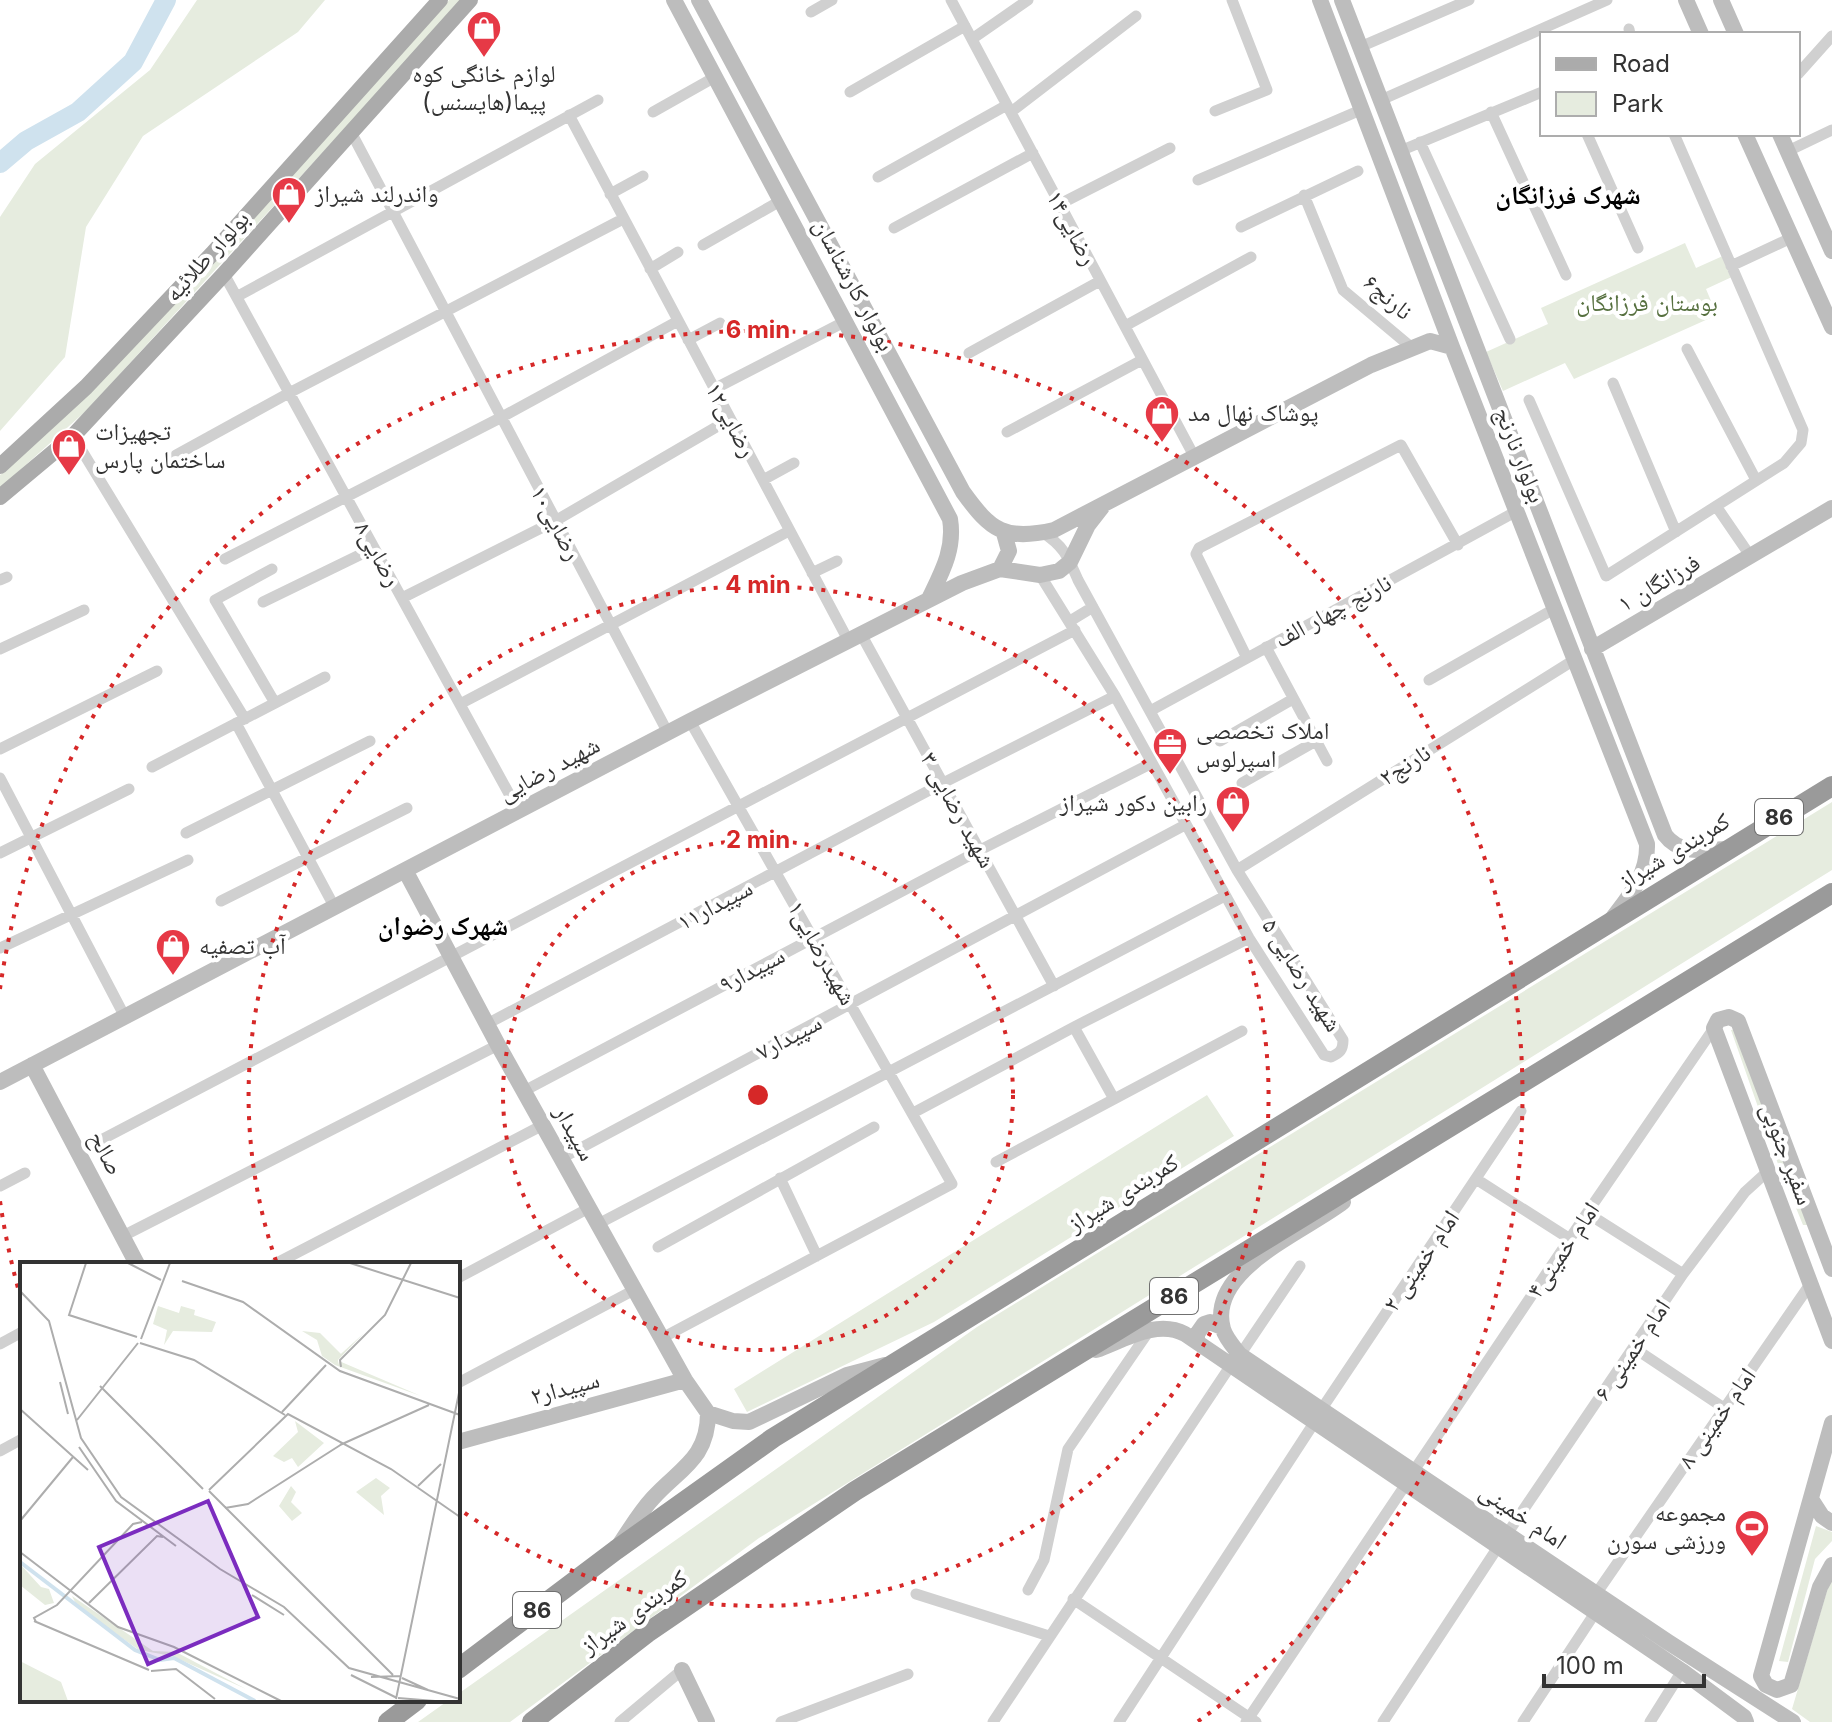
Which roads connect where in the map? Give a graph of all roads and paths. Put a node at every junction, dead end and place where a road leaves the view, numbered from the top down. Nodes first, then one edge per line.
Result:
1 (440, 0) edge
2 (470, 0) edge
3 (674, 0) edge
4 (699, 0) edge
5 (832, 0) edge
6 (951, 0) edge
7 (1028, 0) edge
8 (1232, 0) edge
9 (1320, 0) edge
10 (1342, 0) edge
11 (1436, 0) edge
12 (1469, 0) edge
13 (1607, 0) edge
14 (1686, 0) edge
15 (1721, 0) edge
16 (811, 12) dead end
17 (1442, 12) junction
18 (1136, 16) dead end
19 (965, 26) junction
20 (1700, 32) edge
21 (1735, 32) edge
22 (1832, 36) edge
23 (972, 39) junction
24 (1360, 47) junction
25 (1800, 72) edge
26 (715, 77) junction
27 (850, 92) dead end
28 (1540, 93) edge
29 (598, 100) dead end
30 (1381, 100) junction
31 (1009, 108) junction
32 (1363, 109) junction
33 (1215, 111) dead end
34 (653, 112) dead end
35 (1491, 112) junction
36 (569, 115) junction
37 (1832, 130) edge
38 (351, 132) junction
39 (1588, 136) edge
40 (1675, 136) edge
41 (1746, 136) edge
42 (1781, 136) edge
43 (1420, 142) junction
44 (1170, 148) dead end
45 (1400, 151) junction
46 (1788, 151) junction
47 (1033, 153) junction
48 (1358, 171) dead end
49 (643, 176) dead end
50 (878, 177) dead end
51 (1198, 180) dead end
52 (610, 194) junction
53 (1304, 195) junction
54 (782, 200) junction
55 (1060, 204) junction
56 (393, 212) junction
57 (623, 219) junction
58 (1241, 227) dead end
59 (894, 228) dead end
60 (1791, 238) junction
61 (703, 245) dead end
62 (1638, 248) dead end
63 (1832, 251) edge
64 (678, 252) dead end
65 (1251, 257) dead end
66 (1731, 266) junction
67 (650, 269) junction
68 (224, 274) junction
69 (1566, 275) dead end
70 (1100, 281) junction
71 (238, 296) junction
72 (444, 312) junction
73 (678, 321) junction
74 (846, 321) junction
75 (720, 323) dead end
76 (1125, 326) junction
77 (1832, 327) edge
78 (1510, 339) dead end
79 (688, 340) junction
80 (1411, 347) junction
81 (1452, 347) junction
82 (1687, 349) dead end
83 (969, 353) dead end
84 (1142, 360) junction
85 (1613, 383) dead end
86 (714, 389) junction
87 (289, 393) junction
88 (1529, 400) dead end
89 (500, 418) junction
90 (730, 419) junction
91 (1007, 432) dead end
92 (73, 436) junction
93 (176, 455) dead end
94 (1194, 456) junction
95 (794, 463) dead end
96 (0, 466) edge
97 (763, 480) junction
98 (1756, 480) junction
99 (963, 492) junction
100 (0, 497) edge
101 (346, 497) junction
102 (943, 504) junction
103 (1716, 506) junction
104 (1102, 507) junction
105 (1832, 508) edge
106 (1517, 511) junction
107 (983, 518) junction
108 (555, 521) junction
109 (789, 531) junction
110 (1042, 532) junction
111 (1676, 532) junction
112 (1004, 533) junction
113 (953, 535) junction
114 (1458, 545) junction
115 (374, 548) junction
116 (1751, 557) junction
117 (225, 559) dead end
118 (837, 561) dead end
119 (947, 561) junction
120 (1070, 562) junction
121 (272, 569) dead end
122 (1000, 569) junction
123 (812, 573) junction
124 (1040, 575) junction
125 (962, 583) junction
126 (402, 598) junction
127 (929, 599) junction
128 (263, 602) dead end
129 (1093, 607) junction
130 (1554, 609) junction
131 (84, 610) dead end
132 (610, 625) junction
133 (1072, 626) junction
134 (854, 637) junction
135 (1266, 647) junction
136 (0, 649) edge
137 (1592, 649) junction
138 (1247, 658) junction
139 (1574, 660) junction
140 (157, 671) dead end
141 (325, 677) dead end
142 (1429, 680) dead end
143 (1115, 696) junction
144 (1293, 699) junction
145 (275, 703) junction
146 (460, 704) junction
147 (1150, 711) junction
148 (907, 717) junction
149 (240, 721) junction
150 (690, 721) junction
151 (668, 733) junction
152 (370, 741) dead end
153 (1220, 741) dead end
154 (1316, 741) junction
155 (0, 749) edge
156 (1327, 761) dead end
157 (1152, 763) junction
158 (152, 767) dead end
159 (0, 778) edge
160 (943, 783) junction
161 (1242, 783) dead end
162 (1832, 786) edge
163 (129, 789) dead end
164 (272, 790) junction
165 (740, 807) junction
166 (407, 808) dead end
167 (519, 812) junction
168 (1185, 825) junction
169 (186, 833) dead end
170 (1665, 835) junction
171 (32, 839) junction
172 (1647, 844) junction
173 (1727, 849) junction
174 (980, 850) junction
175 (0, 853) edge
176 (308, 858) junction
177 (188, 860) dead end
178 (1237, 870) junction
179 (406, 872) junction
180 (777, 873) junction
181 (1832, 893) edge
182 (1225, 896) junction
183 (221, 901) dead end
184 (335, 908) junction
185 (71, 914) junction
186 (1016, 915) junction
187 (1610, 921) junction
188 (814, 938) junction
189 (1249, 938) junction
190 (0, 948) edge
191 (451, 957) junction
192 (1054, 986) junction
193 (851, 1004) junction
194 (125, 1017) junction
195 (487, 1024) junction
196 (1074, 1027) junction
197 (1714, 1028) junction
198 (1242, 1031) dead end
199 (498, 1045) junction
200 (32, 1065) junction
201 (888, 1070) junction
202 (0, 1082) edge
203 (524, 1091) junction
204 (1114, 1099) junction
205 (1521, 1111) dead end
206 (913, 1113) junction
207 (543, 1125) junction
208 (874, 1127) dead end
209 (78, 1152) junction
210 (562, 1158) junction
211 (996, 1162) dead end
212 (1390, 1163) junction
213 (1767, 1172) junction
214 (25, 1173) dead end
215 (780, 1178) junction
216 (1476, 1179) junction
217 (0, 1186) edge
218 (589, 1208) junction
219 (1587, 1213) junction
220 (598, 1224) junction
221 (1819, 1233) junction
222 (123, 1236) junction
223 (1570, 1239) junction
224 (1796, 1242) junction
225 (658, 1247) dead end
226 (817, 1256) junction
227 (136, 1262) edge
228 (279, 1262) edge
229 (1300, 1266) dead end
230 (1832, 1269) edge
231 (1683, 1274) junction
232 (460, 1277) edge
233 (1811, 1283) junction
234 (636, 1289) junction
235 (1222, 1327) junction
236 (1150, 1330) junction
237 (20, 1333) edge
238 (662, 1338) junction
239 (1832, 1341) edge
240 (1197, 1342) junction
241 (0, 1344) edge
242 (1634, 1348) junction
243 (1072, 1359) junction
244 (1236, 1360) junction
245 (899, 1361) junction
246 (685, 1380) junction
247 (460, 1382) edge
248 (1724, 1408) junction
249 (708, 1413) junction
250 (1318, 1416) junction
251 (1832, 1423) edge
252 (20, 1440) edge
253 (460, 1441) edge
254 (0, 1451) edge
255 (1410, 1478) junction
256 (1811, 1499) junction
257 (1832, 1523) edge
258 (1503, 1540) junction
259 (616, 1550) junction
260 (1832, 1565) edge
261 (1028, 1590) dead end
262 (916, 1594) dead end
263 (1596, 1594) junction
264 (1073, 1599) junction
265 (1595, 1613) junction
266 (1049, 1636) junction
267 (1664, 1649) junction
268 (1161, 1658) junction
269 (460, 1667) edge
270 (682, 1670) joint
271 (1682, 1671) junction
272 (908, 1674) dead end
273 (414, 1702) edge
274 (1788, 1718) edge
275 (1251, 1721) edge
276 (388, 1722) edge
277 (532, 1722) edge
278 (620, 1722) edge
279 (707, 1722) edge
280 (781, 1722) edge
281 (993, 1722) edge
282 (1119, 1722) edge
283 (1383, 1722) edge
284 (1523, 1722) edge
285 (1650, 1722) edge
286 (1746, 1722) edge

1 - 96 main road, بولوار طلائیه
2 - 38 main road, بولوار طلائیه
3 - 26 street, بولوار کارشناسان
4 - 99 street, بولوار کارشناسان
5 - 16 street
6 - 19 street, رضایی۱۴
7 - 23 street
8 - 33 street
9 - 32 street, بولوار نارنج
10 - 24 street, بولوار نارنج
11 - 17 street
12 - 17 street
13 - 30 street
14 - 20 street
15 - 21 street
17 - 24 street
18 - 31 street
19 - 23 street, رضایی۱۴
19 - 27 street
22 - 25 street
23 - 31 street, رضایی۱۴
24 - 30 street, بولوار نارنج
26 - 34 street
26 - 54 street, بولوار کارشناسان
28 - 35 street
29 - 36 street
30 - 45 street, بولوار نارنج
31 - 47 street, رضایی۱۴
31 - 50 street
32 - 51 street
32 - 81 street, بولوار نارنج
35 - 43 street
35 - 69 street
36 - 52 street, رضایی۱۲
36 - 56 street
37 - 46 street
38 - 56 street, رضایی۱۰
38 - 68 main road, بولوار طلائیه
39 - 62 street
40 - 66 street
41 - 60 street
42 - 46 street
43 - 45 street
43 - 78 street
44 - 55 street
45 - 137 street, بولوار نارنج
46 - 63 street
47 - 55 street, رضایی۱۴
47 - 59 street
48 - 53 street
49 - 52 street
52 - 57 street, رضایی۱۲
53 - 58 street
53 - 80 street, نارنج۶
54 - 61 street
54 - 74 street, بولوار کارشناسان
55 - 70 street, رضایی۱۴
56 - 71 street
56 - 72 street, رضایی۱۰
57 - 67 street, رضایی۱۲
57 - 72 street
60 - 66 street
60 - 77 street
64 - 67 street
65 - 76 street
66 - 98 street
67 - 73 street, رضایی۱۲
68 - 71 street, رضایی۸
68 - 92 main road, بولوار طلائیه
70 - 76 street, رضایی۱۴
70 - 83 street
71 - 87 street, رضایی۸
72 - 87 street
72 - 89 street, رضایی۱۰
73 - 79 street, رضایی۱۲
73 - 89 street
74 - 86 street
74 - 102 street, بولوار کارشناسان
75 - 79 street
76 - 84 street, رضایی۱۴
79 - 86 street, رضایی۱۲
80 - 81 street, نارنج۶
80 - 94 street
81 - 106 street, بولوار نارنج
82 - 98 street
84 - 91 street
84 - 94 street, رضایی۱۴
85 - 111 street
86 - 90 street, رضایی۱۲
87 - 93 street
87 - 101 street, رضایی۸
88 - 111 street
89 - 101 street
89 - 108 street, رضایی۱۰
90 - 97 street, رضایی۱۲
90 - 108 street
92 - 100 main road, بولوار طلائیه
92 - 149 street
94 - 104 street
95 - 97 street
97 - 109 street, رضایی۱۲
98 - 103 street
99 - 102 street
99 - 107 street, بولوار کارشناسان
101 - 115 street, رضایی۸
101 - 117 street
102 - 113 street, بولوار کارشناسان
103 - 111 street
103 - 116 street
104 - 110 street
104 - 120 street
105 - 116 street, فرزانگان ۱
106 - 114 street, نارنج چهار الف
106 - 130 street, بولوار نارنج
107 - 112 street, بولوار کارشناسان
107 - 113 street
108 - 126 street
108 - 132 street, رضایی۱۰
109 - 123 street, رضایی۱۲
109 - 132 street
110 - 112 street
110 - 120 street, شهید رضایی ۵
112 - 122 street
113 - 119 street
114 - 135 street, نارنج چهار الف
114 - 138 street
115 - 126 street, رضایی۸
115 - 128 street
116 - 137 street, فرزانگان ۱
118 - 123 street
119 - 125 street
119 - 127 street
120 - 124 street
120 - 129 street, شهید رضایی ۵
121 - 145 street
122 - 124 street, شهید رضایی
122 - 125 street, شهید رضایی
123 - 134 street, رضایی۱۲
124 - 133 street, شهید رضایی ۵
125 - 127 street, شهید رضایی
126 - 146 street, رضایی۸
127 - 134 street, شهید رضایی
129 - 133 street
129 - 147 street, شهید رضایی ۵
130 - 139 street, بولوار نارنج
130 - 142 street
131 - 136 street
132 - 146 street
132 - 151 street, رضایی۱۰
133 - 143 street, شهید رضایی ۵
133 - 148 street
134 - 148 street, شهید رضایی ۳
134 - 150 street, شهید رضایی
135 - 138 street, نارنج چهار الف
135 - 144 street
137 - 170 street, بولوار نارنج
138 - 147 street, نارنج چهار الف
139 - 172 street, بولوار نارنج
139 - 178 street, نارنج۲
140 - 155 street
141 - 145 street
143 - 157 street, شهید رضایی ۵
143 - 160 street, سپیدار۱۱
144 - 153 street
144 - 154 street
145 - 149 street
146 - 167 street, رضایی۸
147 - 178 street, شهید رضایی ۵
148 - 160 street, شهید رضایی ۳
148 - 165 street
149 - 158 street
149 - 164 street
150 - 151 street, شهید رضایی
150 - 165 street, شهیدرضایی۱
151 - 167 street, شهید رضایی
152 - 164 street
154 - 156 street
154 - 161 street
157 - 168 street, شهید رضایی ۵
157 - 174 street, سپیدار۹
159 - 171 street
160 - 174 street, شهید رضایی ۳
160 - 180 street, سپیدار۱۱
162 - 173 highway, کمربندی شیراز / 86
163 - 171 street
164 - 169 street
164 - 176 street
165 - 180 street, شهیدرضایی۱
165 - 191 street
166 - 176 street
167 - 179 street, شهید رضایی
168 - 182 street, شهید رضایی ۵
168 - 186 street, سپیدار۷
170 - 172 street
170 - 173 street
171 - 175 street
171 - 185 street
172 - 187 street
173 - 187 highway, کمربندی شیراز / 86
174 - 186 street, شهید رضایی ۳
174 - 188 street, سپیدار۹
176 - 183 street
176 - 184 street
177 - 185 street
178 - 189 street, شهید رضایی ۵
179 - 184 street, شهید رضایی
179 - 191 street, سپیدار
180 - 188 street, شهیدرضایی۱
180 - 195 street, سپیدار۱۱
181 - 212 highway, کمربندی شیراز / 86
182 - 189 street, شهید رضایی ۵
182 - 192 street
184 - 194 street, شهید رضایی
185 - 190 street
185 - 194 street
186 - 192 street, شهید رضایی ۳
186 - 193 street, سپیدار۷
187 - 245 highway, کمربندی شیراز / 86
188 - 193 street, شهیدرضایی۱
188 - 203 street, سپیدار۹
189 - 196 street
191 - 195 street, سپیدار
191 - 209 street
192 - 201 street
193 - 201 street, شهیدرضایی۱
193 - 210 street, سپیدار۷
194 - 200 street, شهید رضایی
195 - 199 street, سپیدار
196 - 204 street
196 - 206 street
197 - 213 street, سفیر جنوبی
197 - 219 street, امام خمینی۴
197 - 221 street, سفیر جنوبی
198 - 204 street
199 - 203 street, سپیدار
199 - 222 street
200 - 202 street, شهید رضایی
200 - 209 street, صالح
201 - 206 street, شهیدرضایی۱
201 - 220 street
203 - 207 street, سپیدار
204 - 211 street
205 - 216 street, امام خمینی ۲
206 - 226 street, شهیدرضایی۱
207 - 210 street, سپیدار
207 - 228 street
208 - 215 street
209 - 222 street, صالح
210 - 218 street, سپیدار
212 - 235 street
212 - 243 highway, کمربندی شیراز / 86
213 - 224 street, سفیر جنوبی
213 - 231 street, امام خمینی ۶
214 - 217 street
215 - 225 street
215 - 226 street
216 - 223 street
216 - 250 street, امام خمینی ۲
218 - 220 street, سپیدار
218 - 232 street
219 - 223 street, امام خمینی۴
219 - 231 street
220 - 234 street, سپیدار
221 - 224 street
221 - 230 street, سفیر جنوبی
222 - 227 street, صالح
223 - 255 street, امام خمینی۴
224 - 233 street, سفیر جنوبی
226 - 238 street
229 - 244 street
231 - 242 street, امام خمینی ۶
233 - 239 street, سفیر جنوبی
233 - 248 street, امام خمینی ۸
234 - 238 street, سپیدار
234 - 247 street
235 - 240 street
235 - 244 street
236 - 240 street, امام خمینی
236 - 243 street
236 - 261 street
237 - 241 street
238 - 246 street, سپیدار
240 - 244 street, امام خمینی
242 - 248 street
242 - 258 street, امام خمینی ۶
243 - 277 highway, کمربندی شیراز / 86
244 - 250 street, امام خمینی
244 - 264 street
245 - 249 street
245 - 259 highway, کمربندی شیراز / 86
246 - 249 street, سپیدار
246 - 253 street, سپیدار۲
248 - 263 street, امام خمینی ۸
249 - 259 street
250 - 255 street, امام خمینی
250 - 268 street, امام خمینی ۲
251 - 256 street
252 - 254 street
255 - 258 street, امام خمینی
255 - 275 street, امام خمینی۴
256 - 257 street
256 - 260 street
258 - 263 street, امام خمینی
258 - 265 street, امام خمینی
258 - 283 street, امام خمینی ۶
259 - 269 highway, کمربندی شیراز / 86
262 - 266 street
263 - 267 street, امام خمینی
264 - 266 street
264 - 268 street
265 - 267 street, امام خمینی
265 - 284 street
266 - 281 street
267 - 271 street, امام خمینی
267 - 274 street, امام خمینی
268 - 275 street
268 - 282 street, امام خمینی ۲
270 - 278 street
270 - 279 street
271 - 285 street
271 - 286 street, امام خمینی
272 - 280 street
273 - 276 highway

